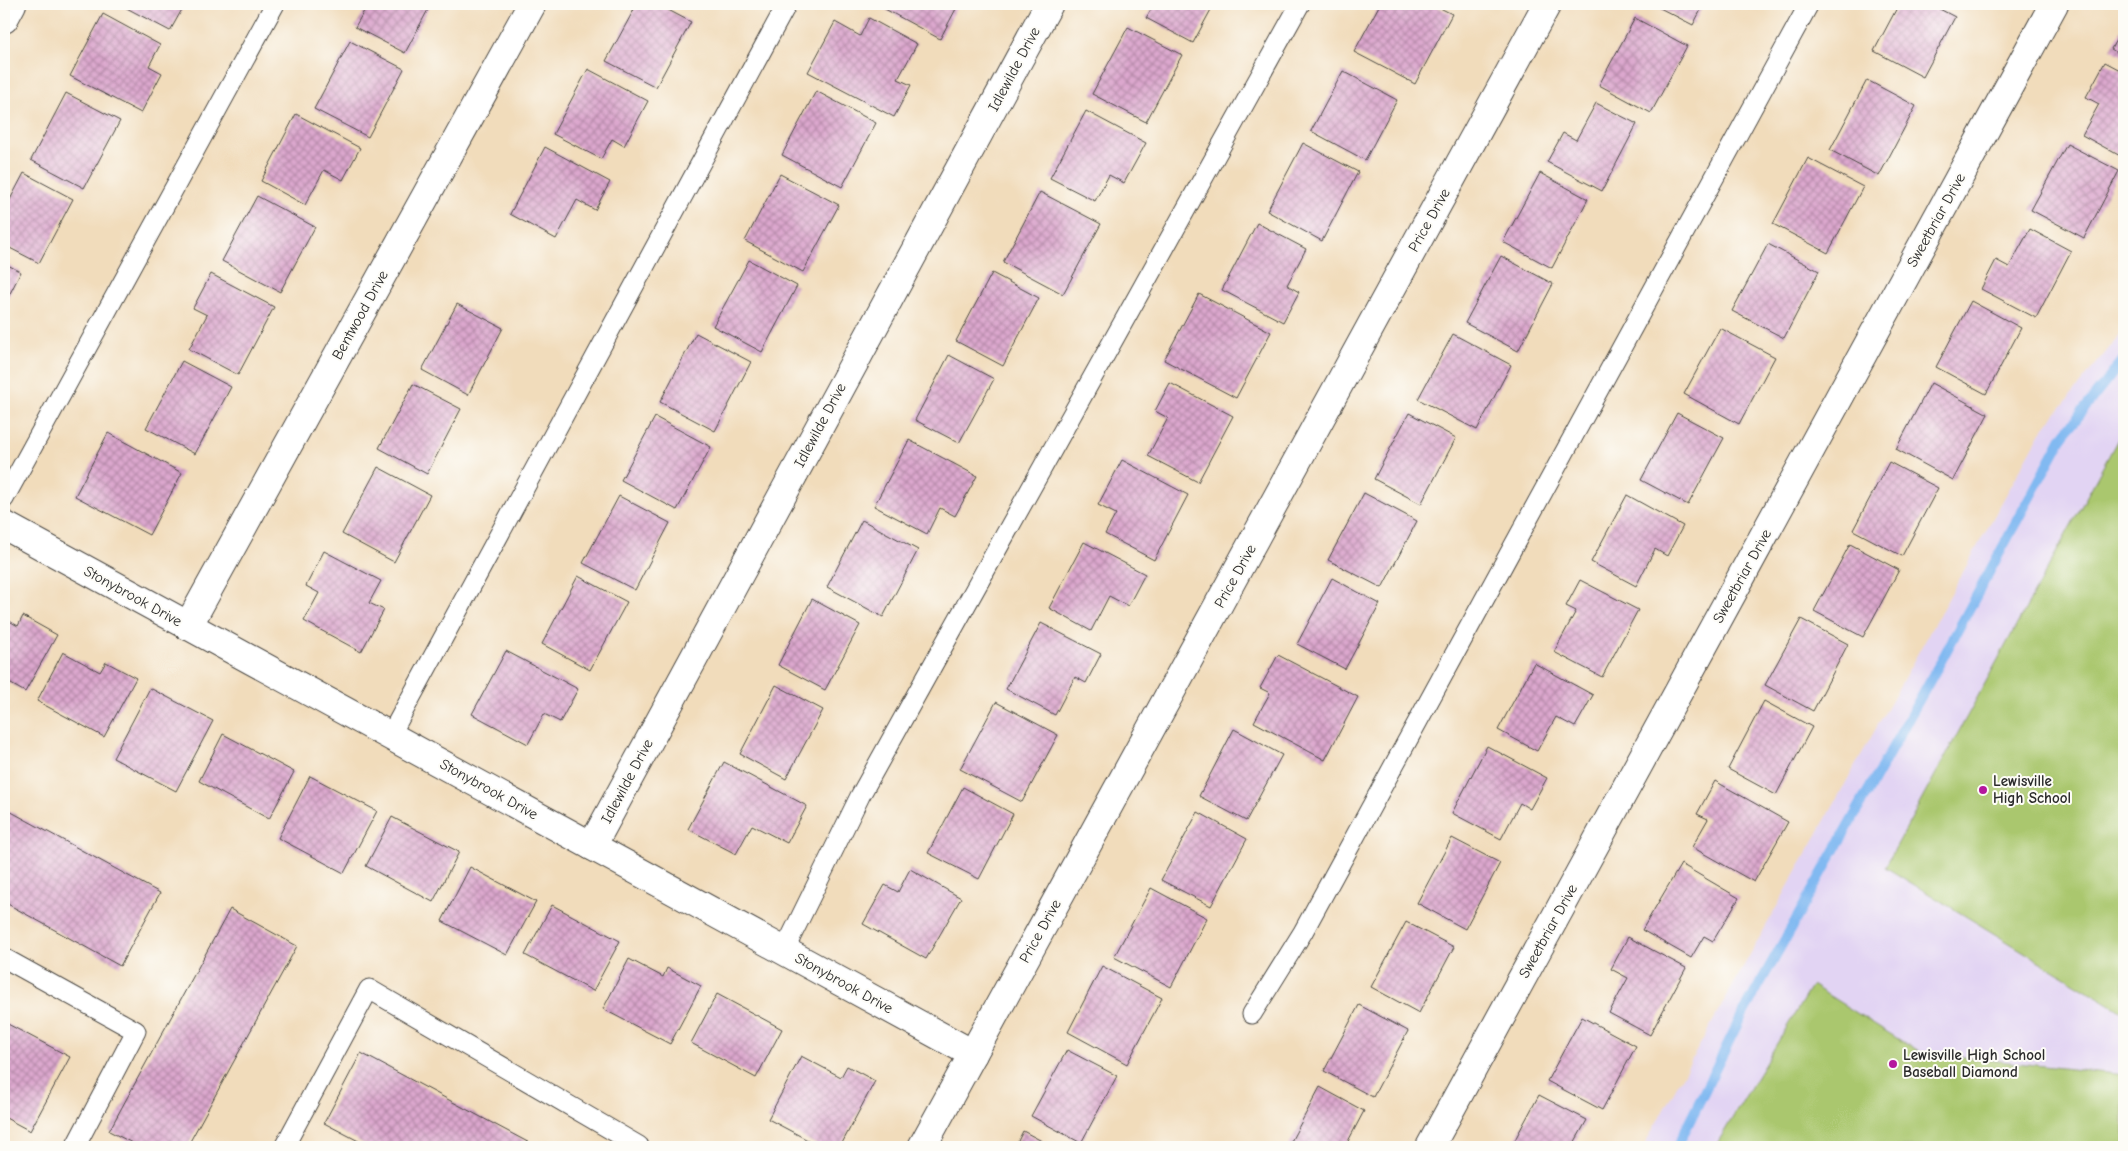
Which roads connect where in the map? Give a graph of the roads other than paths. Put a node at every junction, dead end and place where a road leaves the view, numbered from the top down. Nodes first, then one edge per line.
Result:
1 (12, 4) edge
2 (275, 4) edge
3 (532, 4) edge
4 (787, 4) edge
5 (1049, 4) edge
6 (1300, 4) edge
7 (1548, 4) edge
8 (1809, 4) edge
9 (2054, 4) edge
10 (4, 19) edge
11 (4, 498) edge
12 (4, 525) edge
13 (188, 626) junction
14 (390, 736) junction
15 (592, 846) junction
16 (784, 951) junction
17 (4, 958) edge
18 (1252, 1014) dead end
19 (973, 1054) junction
20 (76, 1147) edge
21 (284, 1147) edge
22 (638, 1147) edge
23 (922, 1147) edge
24 (1430, 1147) edge

1 - 10 street
2 - 11 lane
3 - 13 street, Bentwood Drive
4 - 14 lane
5 - 15 street, Idlewilde Drive
6 - 16 lane
7 - 19 street, Price Drive
8 - 18 lane
9 - 24 street, Sweetbriar Drive
12 - 13 street, Stonybrook Drive
13 - 14 street, Stonybrook Drive
14 - 15 street, Stonybrook Drive
15 - 16 street, Stonybrook Drive
16 - 19 street, Stonybrook Drive
17 - 20 lane
19 - 23 street, Price Drive
21 - 22 lane

